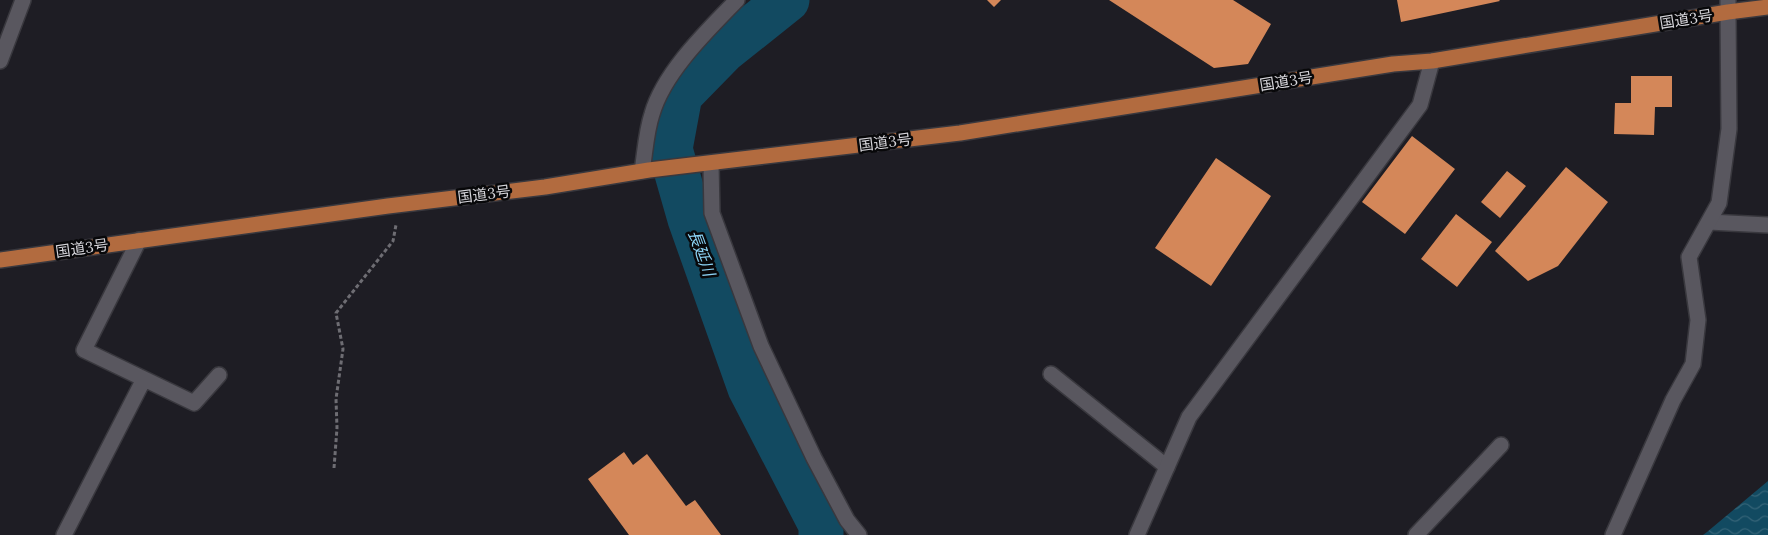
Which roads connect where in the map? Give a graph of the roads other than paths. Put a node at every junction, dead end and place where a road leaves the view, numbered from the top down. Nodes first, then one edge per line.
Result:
1 (23, 0) edge
2 (737, 0) edge
3 (1728, 6) edge
4 (1768, 7) edge
5 (1432, 60) junction
6 (0, 61) edge
7 (706, 163) junction
8 (646, 170) junction
9 (1709, 222) junction
10 (1768, 225) edge
11 (139, 240) junction
12 (0, 260) edge
13 (1052, 374) dead end
14 (219, 375) dead end
15 (144, 379) junction
16 (1501, 445) dead end
17 (1167, 467) junction
18 (64, 535) edge
19 (859, 535) edge
20 (1137, 535) edge
21 (1416, 535) edge
22 (1613, 535) edge

1 - 6 street
2 - 8 street
3 - 4 highway, 国道3号
3 - 5 highway, 国道3号
3 - 9 street
5 - 7 highway, 国道3号
5 - 17 street
7 - 8 highway, 国道3号
7 - 19 street
8 - 11 highway, 国道3号
9 - 10 street
9 - 22 street
11 - 12 highway, 国道3号
11 - 15 street
13 - 17 street
14 - 15 street
15 - 18 street
16 - 21 street
17 - 20 street

